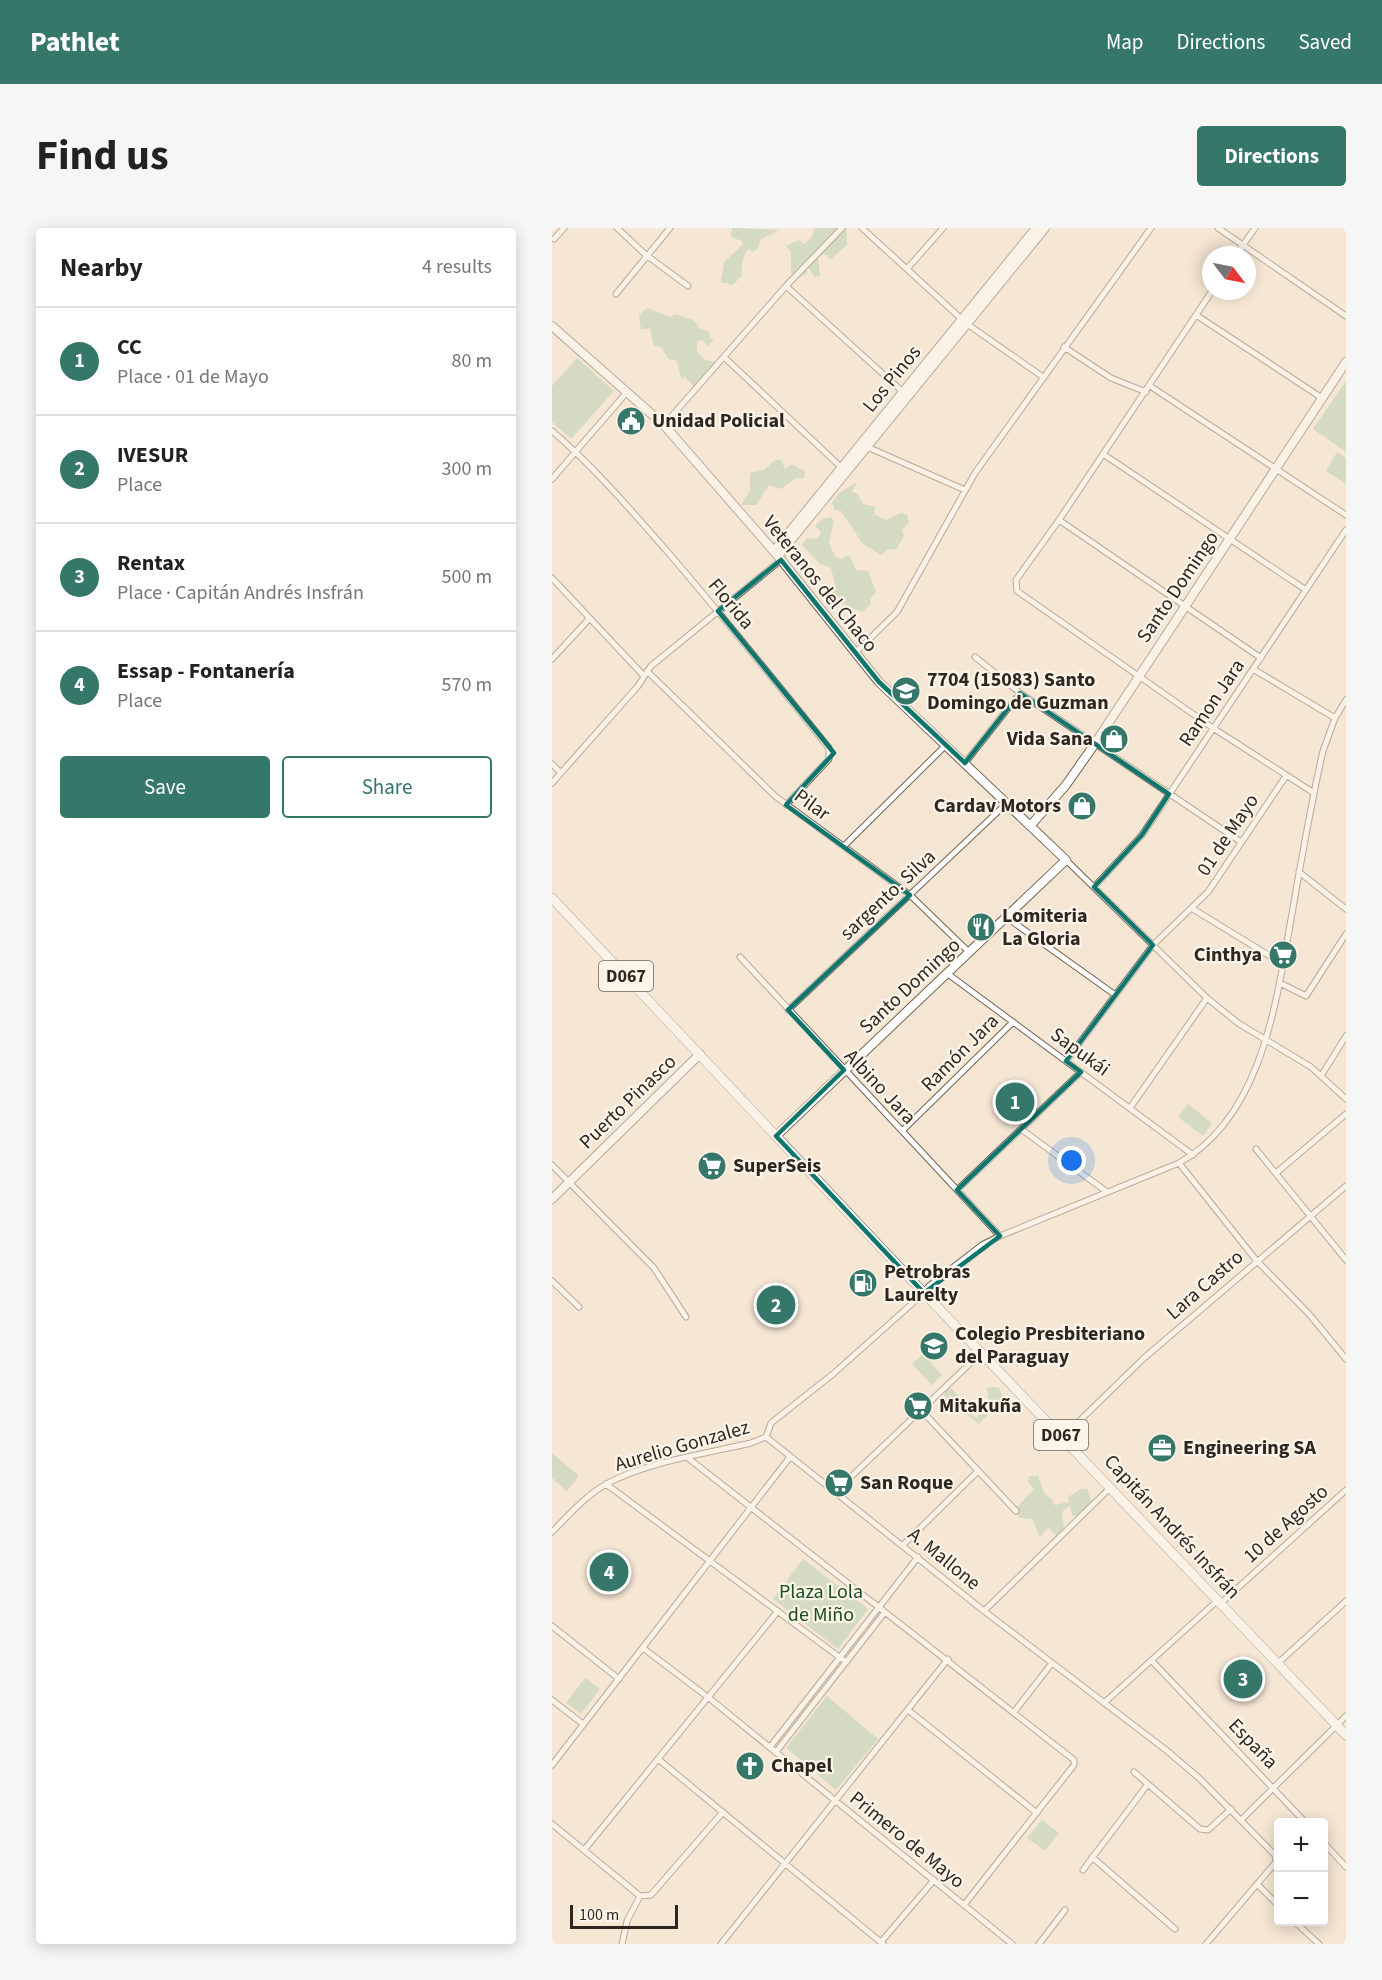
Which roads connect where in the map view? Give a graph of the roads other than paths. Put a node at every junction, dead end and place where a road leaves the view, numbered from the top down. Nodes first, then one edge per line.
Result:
1 (564, 228) edge
2 (617, 228) edge
3 (670, 228) edge
4 (842, 228) edge
5 (862, 228) edge
6 (943, 228) edge
7 (1036, 228) edge
8 (1046, 228) edge
9 (1151, 228) edge
10 (1218, 228) edge
11 (1255, 228) edge
12 (554, 239) dead end
13 (1242, 245) junction
14 (646, 255) junction
15 (907, 269) junction
16 (688, 286) dead end
17 (786, 286) junction
18 (616, 294) dead end
19 (1206, 300) edge
20 (1196, 315) junction
21 (1346, 316) edge
22 (965, 321) junction
23 (552, 326) edge
24 (1064, 347) junction
25 (724, 357) junction
26 (1346, 362) edge
27 (1043, 377) junction
28 (1150, 386) junction
29 (627, 392) junction
30 (903, 392) junction
31 (1146, 392) junction
32 (1322, 398) junction
33 (664, 425) junction
34 (552, 431) edge
35 (864, 446) junction
36 (576, 452) junction
37 (1103, 454) junction
38 (1275, 467) junction
39 (844, 470) junction
40 (552, 479) edge
41 (964, 490) junction
42 (1346, 515) edge
43 (1059, 520) junction
44 (1346, 530) edge
45 (1230, 537) junction
46 (777, 556) junction
47 (552, 578) edge
48 (1306, 590) junction
49 (1184, 605) junction
50 (718, 611) junction
51 (590, 619) junction
52 (855, 653) junction
53 (975, 657) dead end
54 (1261, 658) junction
55 (552, 659) edge
56 (1253, 669) junction
57 (646, 673) junction
58 (1139, 675) junction
59 (1020, 693) junction
60 (1346, 700) edge
61 (1335, 718) junction
62 (1213, 728) junction
63 (946, 745) junction
64 (1094, 745) junction
65 (965, 763) junction
66 (552, 764) edge
67 (560, 772) junction
68 (1286, 776) junction
69 (552, 783) edge
70 (1314, 793) junction
71 (1169, 794) junction
72 (1007, 802) junction
73 (786, 805) junction
74 (1031, 825) junction
75 (1241, 843) junction
76 (844, 846) junction
77 (1066, 860) junction
78 (1299, 872) junction
79 (1094, 887) junction
80 (910, 895) junction
81 (552, 898) edge
82 (1193, 909) junction
83 (1346, 909) edge
84 (1006, 917) junction
85 (1346, 934) edge
86 (1153, 945) junction
87 (970, 953) junction
88 (740, 957) dead end
89 (1283, 964) junction
90 (948, 974) junction
91 (1280, 983) junction
92 (1114, 994) junction
93 (1207, 998) junction
94 (788, 1010) junction
95 (1013, 1022) junction
96 (1346, 1036) edge
97 (1266, 1041) junction
98 (700, 1054) junction
99 (1066, 1061) junction
100 (844, 1070) junction
101 (1081, 1072) junction
102 (1321, 1076) junction
103 (1346, 1099) edge
104 (1130, 1108) junction
105 (1346, 1114) edge
106 (1021, 1129) junction
107 (902, 1131) junction
108 (776, 1136) junction
109 (1256, 1149) dead end
110 (1193, 1155) junction
111 (1179, 1163) junction
112 (552, 1166) edge
113 (1276, 1173) junction
114 (568, 1183) junction
115 (1346, 1186) edge
116 (957, 1190) junction
117 (1107, 1192) junction
118 (552, 1199) edge
119 (1310, 1216) junction
120 (1000, 1236) junction
121 (1256, 1260) junction
122 (1346, 1260) edge
123 (552, 1281) edge
124 (924, 1293) junction
125 (579, 1307) dead end
126 (686, 1317) dead end
127 (981, 1353) junction
128 (1346, 1359) edge
129 (921, 1410) junction
130 (766, 1437) junction
131 (1063, 1437) junction
132 (790, 1457) junction
133 (688, 1458) junction
134 (977, 1472) junction
135 (606, 1484) junction
136 (1111, 1487) junction
137 (836, 1491) junction
138 (1343, 1492) edge
139 (1346, 1499) edge
140 (751, 1508) junction
141 (1016, 1511) dead end
142 (552, 1532) edge
143 (903, 1545) junction
144 (918, 1557) junction
145 (710, 1560) junction
146 (1346, 1601) edge
147 (1219, 1603) junction
148 (879, 1607) junction
149 (778, 1611) junction
150 (984, 1611) junction
151 (885, 1612) junction
152 (552, 1626) edge
153 (643, 1648) junction
154 (839, 1658) junction
155 (948, 1659) junction
156 (1152, 1661) junction
157 (846, 1662) junction
158 (1052, 1663) junction
159 (1277, 1664) junction
160 (619, 1679) junction
161 (709, 1698) junction
162 (552, 1700) edge
163 (1104, 1703) junction
164 (908, 1710) junction
165 (1014, 1712) junction
166 (1346, 1716) edge
167 (583, 1725) junction
168 (1336, 1725) junction
169 (1346, 1735) edge
170 (770, 1747) junction
171 (776, 1752) junction
172 (658, 1759) junction
173 (552, 1765) edge
174 (1134, 1772) dead end
175 (1148, 1784) junction
176 (1274, 1787) junction
177 (835, 1801) junction
178 (1231, 1809) junction
179 (723, 1812) junction
180 (1037, 1813) junction
181 (1301, 1818) edge
182 (1242, 1819) junction
183 (552, 1824) edge
184 (1328, 1848) edge
185 (585, 1849) junction
186 (1092, 1857) junction
187 (784, 1864) junction
188 (1346, 1868) edge
189 (1083, 1870) dead end
190 (934, 1880) junction
191 (1257, 1884) junction
192 (640, 1896) junction
193 (1274, 1901) edge
194 (964, 1905) junction
195 (1065, 1910) dead end
196 (1299, 1926) edge
197 (1174, 1929) dead end
198 (882, 1943) edge
199 (622, 1944) edge
200 (721, 1944) edge
201 (1012, 1944) edge
202 (1039, 1944) edge
203 (1206, 1944) edge
204 (1319, 1944) edge

1 - 12 street
2 - 14 street
3 - 14 street
4 - 17 street
5 - 15 street
6 - 15 street
7 - 22 street, Los Pinos
8 - 22 street
9 - 24 street
10 - 13 street
11 - 13 street
13 - 21 street
14 - 16 street
14 - 18 street
15 - 22 street
17 - 25 street
17 - 30 street
19 - 20 street
20 - 28 street
20 - 32 street
22 - 27 street
22 - 30 street, Los Pinos
22 - 35 street
23 - 29 street, Veteranos del Chaco
24 - 27 street
24 - 31 street
25 - 33 street
25 - 39 street
26 - 32 street, Santo Domingo
27 - 41 street
28 - 31 street
28 - 38 street
29 - 33 street, Veteranos del Chaco
29 - 36 street
30 - 35 street, Los Pinos
31 - 37 street
32 - 38 street, Santo Domingo
33 - 46 street, Veteranos del Chaco
34 - 36 street, Florida
35 - 39 street, Los Pinos
35 - 41 street
36 - 40 street
36 - 50 street, Florida
37 - 43 street
37 - 45 street
38 - 42 street
38 - 45 street, Santo Domingo
39 - 46 street, Los Pinos
41 - 52 street
43 - 49 street
43 - 58 street
44 - 48 street, Ramon Jara
45 - 48 street
45 - 49 street, Santo Domingo
46 - 50 street, Los Pinos
46 - 52 street, Veteranos del Chaco
47 - 51 street, Pilar
48 - 54 street, Ramon Jara
49 - 54 street
49 - 58 street, Santo Domingo
50 - 57 street, Los Pinos
50 - 73 street, Florida
51 - 55 street
51 - 57 street, Pilar
52 - 63 street, Veteranos del Chaco
53 - 59 street
54 - 56 street, Ramon Jara
56 - 61 street
56 - 62 street, Ramon Jara
57 - 67 street, Los Pinos
57 - 73 street, Pilar
58 - 62 street
58 - 64 street, Santo Domingo
59 - 64 street
59 - 65 street
60 - 61 street, Aurelio Gonzalez
61 - 70 street, Aurelio Gonzalez
62 - 68 street
62 - 71 street, Ramon Jara
63 - 65 street, Veteranos del Chaco
63 - 76 street
64 - 71 street
64 - 74 street, Santo Domingo
65 - 72 street, Veteranos del Chaco
66 - 67 street
67 - 69 street, Los Pinos
68 - 70 street
68 - 75 street, 01 de Mayo
70 - 78 street, Aurelio Gonzalez
71 - 75 street
71 - 79 street, Ramon Jara
72 - 74 street, Veteranos del Chaco
72 - 80 street, sargento. Silva
73 - 76 street, Pilar
74 - 77 street, Veteranos del Chaco
75 - 82 street, 01 de Mayo
76 - 80 street, Pilar
77 - 79 street
77 - 84 street, Santo Domingo
78 - 83 street
78 - 89 street, Aurelio Gonzalez
79 - 86 street
80 - 87 street, Pilar
80 - 94 street, sargento. Silva
81 - 98 main road, Capitán Andrés Insfrán / D067
82 - 86 street, 01 de Mayo
82 - 89 street
84 - 87 street, Santo Domingo
84 - 92 street
85 - 91 street
86 - 92 street
86 - 93 street
87 - 90 street, Santo Domingo
88 - 94 street, Albino Jara
89 - 91 street, Aurelio Gonzalez
90 - 95 street, Sapukái
90 - 100 street, Santo Domingo
91 - 97 street, Aurelio Gonzalez
92 - 99 street
93 - 97 street
93 - 104 street
94 - 100 street, Albino Jara
95 - 99 street, Sapukái
95 - 107 street, Ramón Jara
96 - 102 street
97 - 102 street
97 - 110 street, Aurelio Gonzalez
98 - 108 main road, Capitán Andrés Insfrán / D067
98 - 114 street, Puerto Pinasco
99 - 101 street, Sapukái
100 - 107 street, Albino Jara
100 - 108 street, Santo Domingo
101 - 104 street, Sapukái
101 - 106 street
102 - 103 street
104 - 110 street, Sapukái
105 - 113 street
106 - 116 street
106 - 117 street
107 - 116 street, Albino Jara
108 - 124 main road, Capitán Andrés Insfrán / D067
109 - 113 street
110 - 111 street, Aurelio Gonzalez
111 - 117 street, Aurelio Gonzalez
111 - 121 street
112 - 114 street
113 - 119 street
114 - 118 street, Puerto Pinasco
114 - 126 street
115 - 119 street, Lara Castro
116 - 120 street, Albino Jara
117 - 120 street, Aurelio Gonzalez
119 - 121 street, Lara Castro
119 - 122 street
120 - 124 street, Aurelio Gonzalez
121 - 128 street
121 - 131 street, Lara Castro
123 - 125 street
124 - 127 main road, Capitán Andrés Insfrán / D067
124 - 130 street, Aurelio Gonzalez
127 - 129 street
127 - 131 main road, Capitán Andrés Insfrán / D067
129 - 134 street
129 - 137 street
130 - 132 street, A. Mallone
130 - 133 street, Aurelio Gonzalez
131 - 136 main road, Capitán Andrés Insfrán / D067
132 - 137 street, A. Mallone
132 - 140 street
133 - 135 street, Aurelio Gonzalez
133 - 140 street
134 - 141 street
134 - 143 street
135 - 142 street, Aurelio Gonzalez
135 - 145 street
136 - 147 main road, Capitán Andrés Insfrán / D067
136 - 150 street
137 - 143 street, A. Mallone
138 - 139 street
138 - 147 street, 10 de Agosto
140 - 145 street
140 - 148 street
143 - 144 street, A. Mallone
144 - 148 street
144 - 150 street, A. Mallone
145 - 149 street
145 - 153 street
146 - 159 street
147 - 156 street, 10 de Agosto
147 - 159 main road, Capitán Andrés Insfrán / D067
148 - 151 street
148 - 154 street
149 - 154 street
149 - 161 street
150 - 158 street, A. Mallone
151 - 155 street
151 - 157 street
152 - 160 street
153 - 160 street
153 - 161 street, Primero de Mayo
154 - 157 street
154 - 170 street
155 - 164 street
155 - 165 street
156 - 163 street, 10 de Agosto
156 - 176 street, España
157 - 171 street
158 - 163 street, A. Mallone
158 - 165 street
159 - 168 main road, Capitán Andrés Insfrán / D067
160 - 167 street
161 - 170 street, Primero de Mayo
161 - 172 street
162 - 167 street
163 - 178 street, A. Mallone
164 - 177 street
164 - 180 street
165 - 180 street
166 - 168 street
167 - 173 street
168 - 169 main road, Capitán Andrés Insfrán / D067
168 - 176 street
170 - 171 street, Primero de Mayo
171 - 177 street, Primero de Mayo
172 - 179 street
172 - 185 street
174 - 175 street
175 - 178 street
175 - 186 street
176 - 181 street, España
176 - 182 street
177 - 187 street
177 - 190 street, Primero de Mayo
178 - 182 street, A. Mallone
179 - 187 street
179 - 192 street
180 - 194 street
182 - 191 street, A. Mallone
183 - 185 street
184 - 188 street
185 - 192 street
186 - 189 street
186 - 197 street
187 - 198 street
187 - 200 street
190 - 194 street, Primero de Mayo
190 - 198 street
191 - 193 street
191 - 203 street
192 - 199 street
194 - 201 street, Primero de Mayo
195 - 202 street
196 - 204 street

